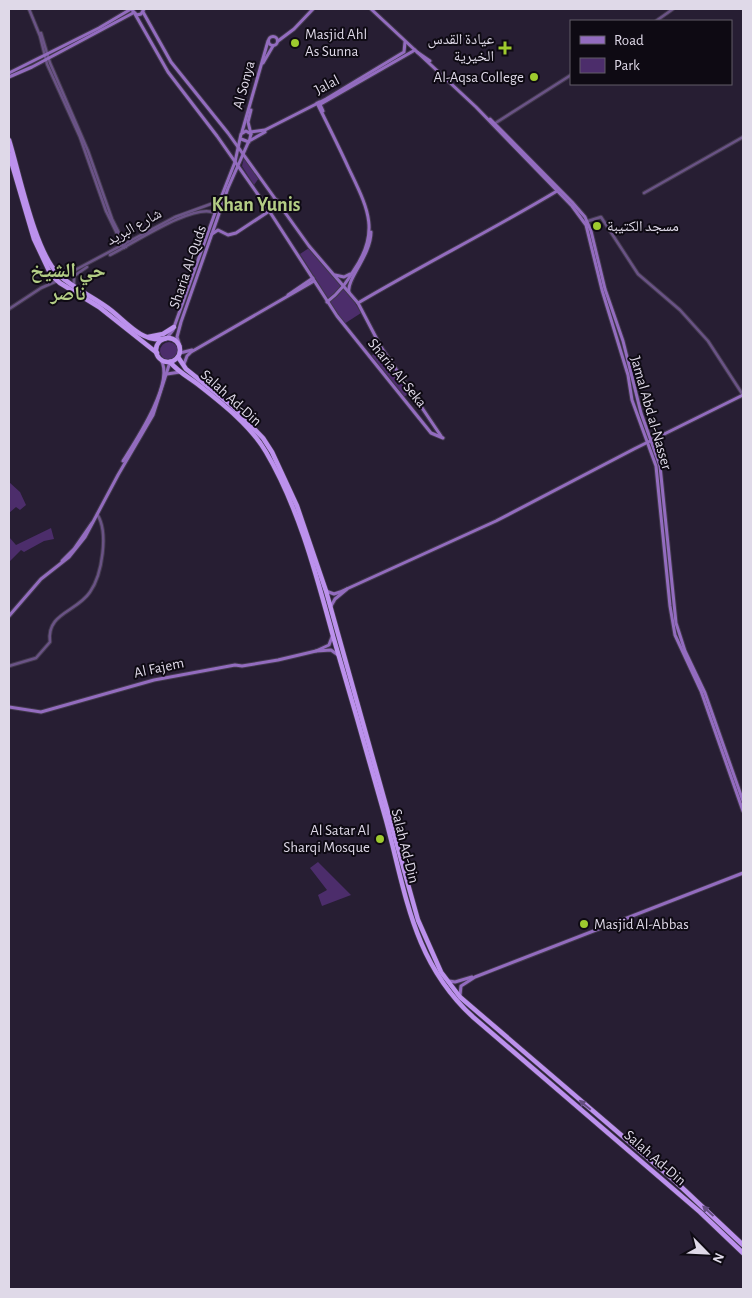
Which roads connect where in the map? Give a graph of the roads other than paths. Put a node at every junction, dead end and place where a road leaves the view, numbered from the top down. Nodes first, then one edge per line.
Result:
1 (30, 9) edge
2 (313, 9) edge
3 (371, 9) edge
4 (673, 9) edge
5 (132, 11) edge
6 (144, 11) edge
7 (657, 20) edge
8 (268, 41) junction
9 (278, 41) junction
10 (405, 41) junction
11 (273, 46) junction
12 (416, 51) junction
13 (47, 57) junction
14 (9, 75) edge
15 (570, 76) edge
16 (318, 104) junction
17 (494, 124) junction
18 (250, 133) junction
19 (241, 137) junction
20 (743, 137) edge
21 (9, 140) edge
22 (233, 141) junction
23 (250, 141) junction
24 (239, 148) junction
25 (242, 153) junction
26 (9, 154) edge
27 (236, 163) junction
28 (557, 191) junction
29 (644, 193) dead end
30 (24, 199) junction
31 (277, 200) junction
32 (219, 201) junction
33 (280, 204) junction
34 (267, 207) junction
35 (270, 211) junction
36 (215, 213) junction
37 (586, 222) junction
38 (212, 235) junction
39 (125, 246) junction
40 (352, 273) junction
41 (333, 274) junction
42 (60, 279) junction
43 (314, 280) junction
44 (74, 285) junction
45 (344, 286) junction
46 (349, 292) junction
47 (327, 302) junction
48 (358, 303) junction
49 (9, 309) edge
50 (119, 320) junction
51 (174, 328) junction
52 (145, 338) junction
53 (165, 339) junction
54 (180, 346) junction
55 (157, 353) junction
56 (179, 355) junction
57 (161, 360) junction
58 (170, 362) junction
59 (184, 366) junction
60 (181, 372) junction
61 (167, 374) junction
62 (743, 395) edge
63 (651, 441) junction
64 (97, 514) junction
65 (304, 532) junction
66 (309, 548) junction
67 (347, 589) junction
68 (326, 591) junction
69 (330, 606) junction
70 (9, 615) edge
71 (333, 634) junction
72 (316, 651) junction
73 (340, 657) junction
74 (9, 666) edge
75 (9, 706) edge
76 (367, 744) junction
77 (743, 801) edge
78 (743, 811) edge
79 (743, 873) edge
80 (407, 903) junction
81 (413, 903) junction
82 (415, 921) junction
83 (475, 977) junction
84 (446, 980) junction
85 (460, 997) junction
86 (624, 1139) junction
87 (620, 1143) junction
88 (693, 1197) junction
89 (688, 1202) junction
90 (743, 1244) edge
91 (743, 1253) edge

1 - 13 street
2 - 9 main road, Al Sonya
3 - 10 main road, Jamal Abd al-Nasser
4 - 7 street
5 - 6 main road
5 - 13 main road
5 - 27 main road, Sharia Al-Seka
6 - 22 main road, Sharia Al-Seka
8 - 9 main road
8 - 11 main road, Al Sonya
8 - 19 main road, Al Sonya
9 - 11 main road, Al Sonya
10 - 12 main road, Jamal Abd al-Nasser
10 - 16 main road, Jalal
11 - 18 main road, Al Sonya
12 - 16 main road, Jalal
12 - 17 main road, Jamal Abd al-Nasser
13 - 14 main road
13 - 39 street
15 - 17 street
16 - 18 main road, Jalal
16 - 23 main road, Jalal
16 - 40 main road
16 - 46 main road
17 - 28 main road, Jamal Abd al-Nasser
17 - 37 main road, Jamal Abd al-Nasser
18 - 19 main road, Jalal
18 - 23 main road, Al Sonya
19 - 22 street
19 - 23 main road
19 - 24 main road, Sharia Al-Quds
20 - 29 street
21 - 30 highway
22 - 24 main road, Sharia Al-Seka
23 - 25 main road, Sharia Al-Quds
24 - 25 main road, Sharia Al-Seka
24 - 27 main road, Sharia Al-Quds
25 - 27 main road, Sharia Al-Quds
25 - 31 main road, Sharia Al-Seka
26 - 30 highway
27 - 32 main road, Sharia Al-Quds
27 - 34 main road, Sharia Al-Seka
27 - 38 main road, Sharia Al-Quds
28 - 37 main road, Jamal Abd al-Nasser
28 - 48 main road
30 - 42 highway
31 - 33 main road, Sharia Al-Seka
31 - 34 main road
32 - 36 main road, Sharia Al-Quds
32 - 39 street, شارع البريد
33 - 35 main road
33 - 41 main road, Sharia Al-Seka
34 - 35 main road, Sharia Al-Seka
35 - 38 main road
35 - 43 main road, Sharia Al-Seka
36 - 39 street, شارع البريد
36 - 51 main road, Sharia Al-Quds
37 - 62 street
37 - 63 main road, Jamal Abd al-Nasser
38 - 54 main road, Sharia Al-Quds
39 - 42 street, شارع البريد
39 - 44 street, شارع البريد
40 - 41 main road
40 - 45 main road
41 - 45 main road, Sharia Al-Seka
42 - 44 highway
42 - 49 street, شارع البريد
42 - 50 highway
43 - 47 main road, Sharia Al-Seka
43 - 56 main road
43 - 59 main road
44 - 50 highway
45 - 46 main road, Sharia Al-Seka
45 - 47 main road
46 - 48 main road, Sharia Al-Seka
47 - 48 main road, Sharia Al-Seka
50 - 52 highway
50 - 55 highway
51 - 52 highway
51 - 53 main road, Sharia Al-Quds
52 - 53 highway
53 - 54 highway
53 - 55 highway
54 - 56 highway
55 - 57 highway
56 - 58 highway
56 - 59 highway, Salah Ad-Din
57 - 58 highway
57 - 70 main road
58 - 60 highway, Salah Ad-Din
58 - 61 main road
59 - 65 highway, Salah Ad-Din
60 - 61 main road
60 - 65 highway, Salah Ad-Din
61 - 64 main road
62 - 63 main road
63 - 67 main road
63 - 77 main road, Jamal Abd al-Nasser
63 - 78 main road, Jamal Abd al-Nasser
64 - 70 main road
64 - 74 street
65 - 66 highway, Salah Ad-Din
66 - 68 highway, Salah Ad-Din
66 - 71 highway, Salah Ad-Din
67 - 68 main road
67 - 69 main road
68 - 69 highway, Salah Ad-Din
69 - 76 highway, Salah Ad-Din
71 - 72 main road
71 - 73 highway, Salah Ad-Din
72 - 73 main road
72 - 75 main road, Al Fajem
73 - 76 highway, Salah Ad-Din
76 - 80 highway, Salah Ad-Din
76 - 81 highway, Salah Ad-Din
79 - 83 main road
80 - 81 highway
80 - 82 highway, Salah Ad-Din
81 - 82 highway, Salah Ad-Din
82 - 84 highway, Salah Ad-Din
82 - 87 highway, Salah Ad-Din
83 - 84 main road
83 - 85 main road
84 - 85 highway, Salah Ad-Din
86 -> 85 highway, Salah Ad-Din
86 - 87 highway
86 - 88 highway, Salah Ad-Din
87 - 89 highway, Salah Ad-Din
88 - 89 highway
90 -> 88 highway, Salah Ad-Din
89 - 91 highway, Salah Ad-Din

